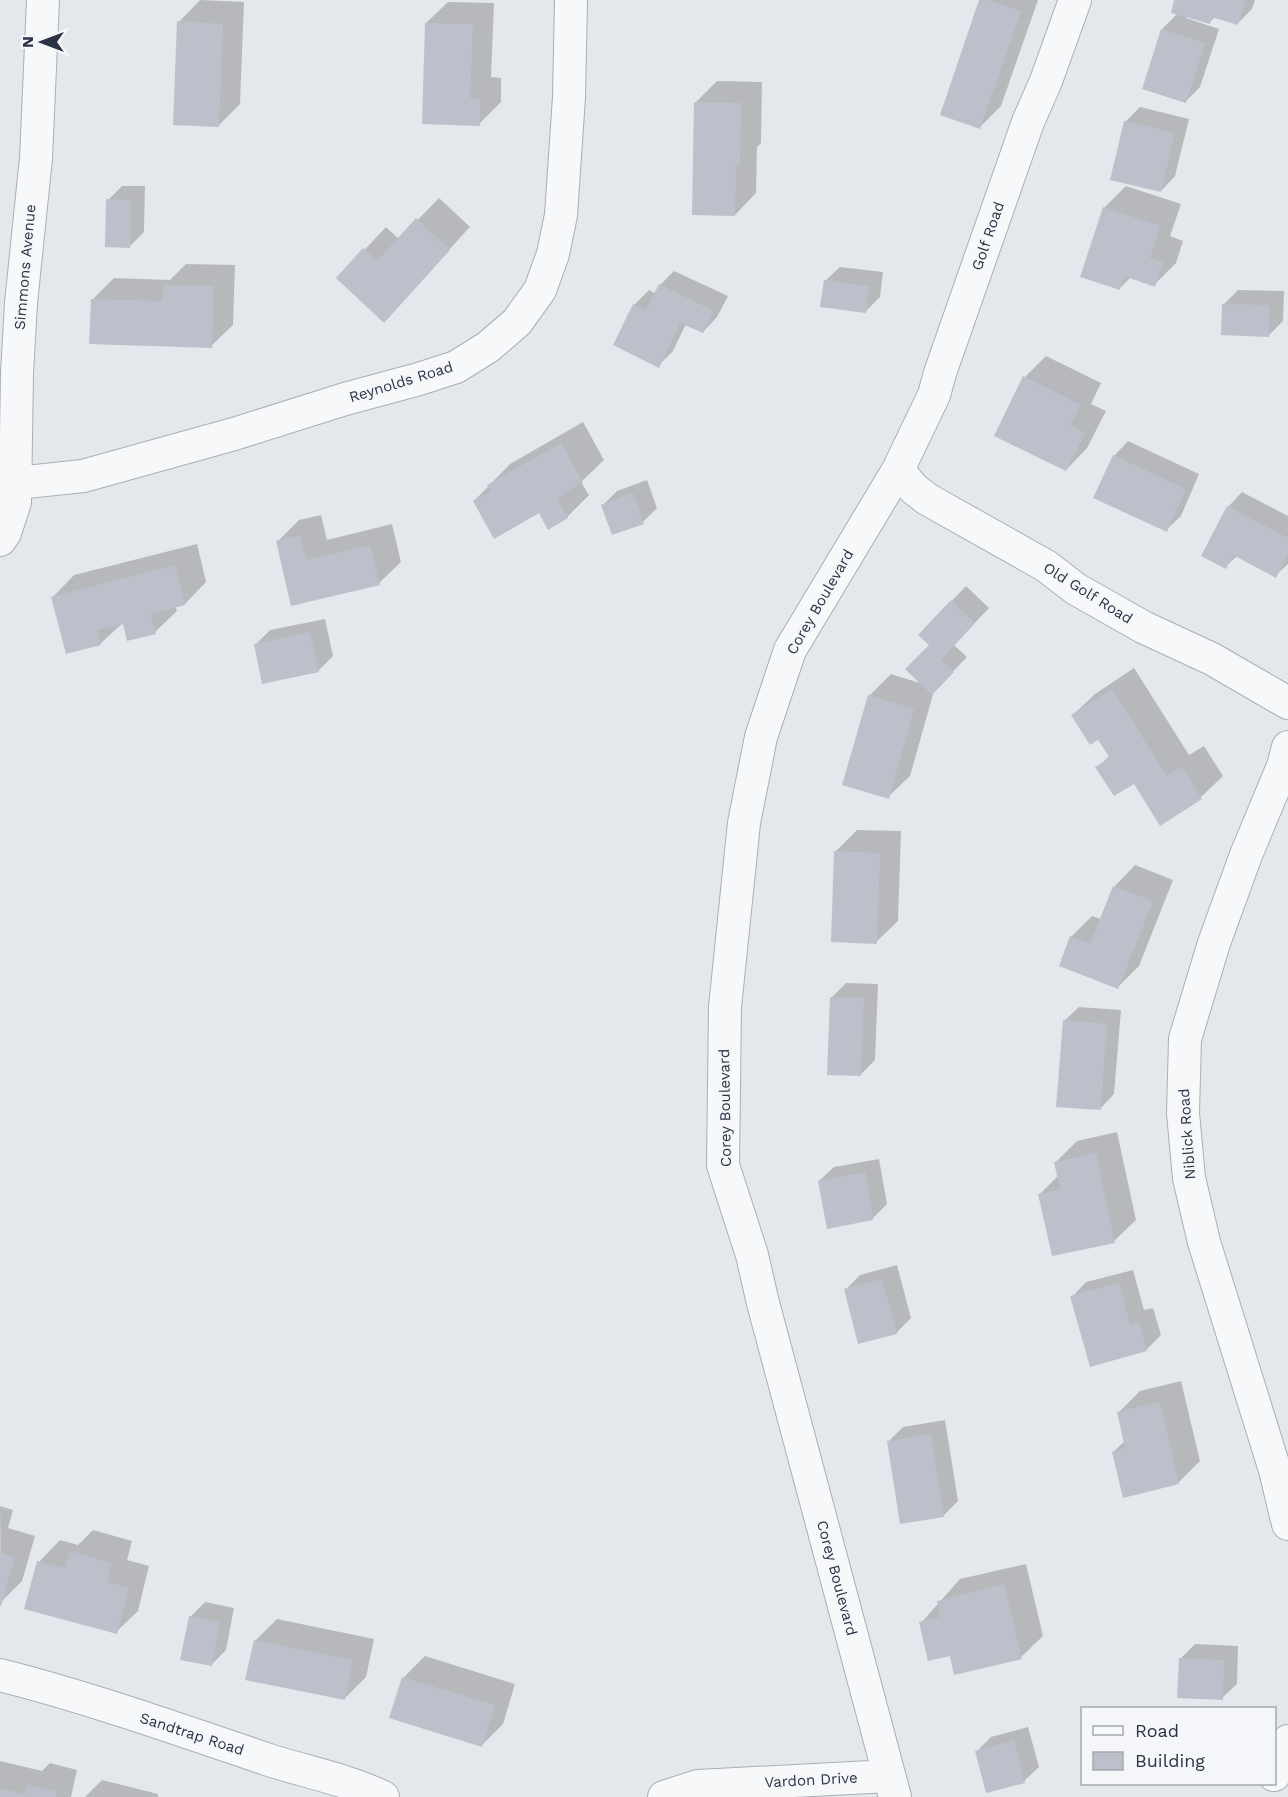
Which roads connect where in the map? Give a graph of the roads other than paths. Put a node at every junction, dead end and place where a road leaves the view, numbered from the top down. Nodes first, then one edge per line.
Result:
1 (43, 0) edge
2 (571, 0) edge
3 (1075, 0) edge
4 (898, 470) junction
5 (17, 483) junction
6 (2, 537) edge
7 (1288, 703) edge
8 (1288, 747) edge
9 (1288, 1524) edge
10 (0, 1675) edge
11 (1288, 1741) edge
12 (1276, 1772) edge
13 (892, 1786) edge
14 (383, 1797) edge
15 (664, 1797) edge

1 - 5 street, Simmons Avenue
2 - 5 street, Reynolds Road
3 - 4 street, Golf Road
4 - 7 street, Old Golf Road
4 - 13 street, Corey Boulevard
5 - 6 street, Simmons Avenue
8 - 9 street, Niblick Road
10 - 14 street, Sandtrap Road
11 - 12 street
13 - 15 street, Vardon Drive

